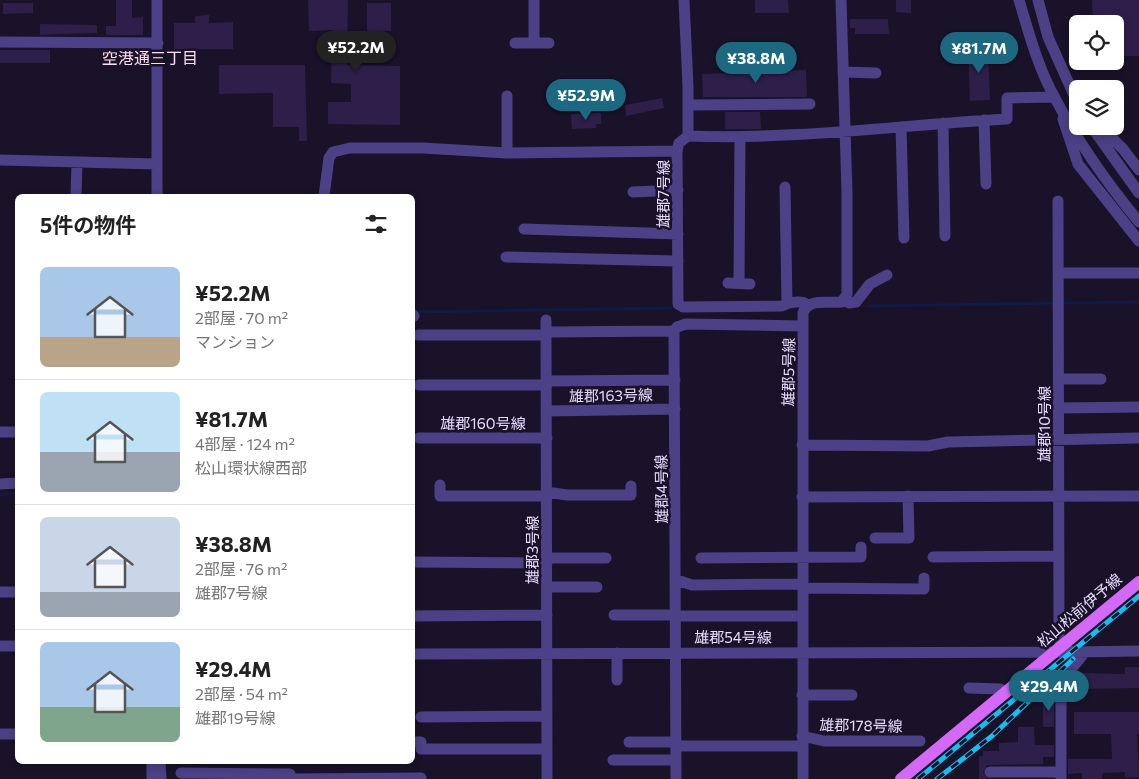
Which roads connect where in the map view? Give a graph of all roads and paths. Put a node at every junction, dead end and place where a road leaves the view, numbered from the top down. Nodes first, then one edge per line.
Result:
1 (158, 0) edge
2 (534, 0) edge
3 (684, 0) edge
4 (841, 0) edge
5 (1019, 0) edge
6 (1038, 0) edge
7 (0, 42) edge
8 (158, 43) junction
9 (515, 43) dead end
10 (534, 43) junction
11 (549, 43) dead end
12 (843, 72) junction
13 (876, 72) dead end
14 (1069, 84) edge
15 (507, 96) dead end
16 (1057, 101) junction
17 (810, 104) dead end
18 (688, 106) junction
19 (984, 120) junction
20 (943, 123) junction
21 (901, 127) junction
22 (844, 132) junction
23 (1097, 135) edge
24 (1109, 135) edge
25 (688, 136) junction
26 (740, 138) junction
27 (678, 151) junction
28 (508, 153) junction
29 (0, 160) edge
30 (77, 162) junction
31 (157, 164) junction
32 (1139, 170) edge
33 (986, 184) dead end
34 (785, 187) dead end
35 (678, 190) junction
36 (633, 192) dead end
37 (1139, 193) edge
38 (76, 194) edge
39 (157, 194) edge
40 (324, 194) edge
41 (1058, 202) dead end
42 (1139, 222) edge
43 (529, 226) dead end
44 (678, 234) junction
45 (945, 236) dead end
46 (904, 238) dead end
47 (1139, 241) edge
48 (506, 257) dead end
49 (678, 261) junction
50 (1139, 273) edge
51 (1059, 274) junction
52 (887, 275) dead end
53 (739, 283) dead end
54 (844, 300) junction
55 (787, 303) junction
56 (808, 305) junction
57 (803, 326) junction
58 (546, 329) junction
59 (674, 331) junction
60 (418, 335) dead end
61 (1059, 379) junction
62 (1101, 379) dead end
63 (675, 380) junction
64 (546, 383) junction
65 (418, 384) dead end
66 (1139, 407) edge
67 (1059, 408) junction
68 (675, 409) junction
69 (547, 411) junction
70 (0, 432) edge
71 (15, 432) edge
72 (423, 434) dead end
73 (547, 438) junction
74 (1139, 438) edge
75 (1060, 439) junction
76 (802, 445) junction
77 (15, 483) edge
78 (0, 484) edge
79 (440, 485) dead end
80 (631, 486) dead end
81 (547, 494) junction
82 (908, 496) junction
83 (1058, 496) junction
84 (1139, 496) edge
85 (802, 497) junction
86 (882, 534) dead end
87 (861, 548) dead end
88 (1058, 556) junction
89 (803, 557) junction
90 (933, 557) dead end
91 (606, 558) dead end
92 (700, 558) dead end
93 (547, 561) junction
94 (415, 562) edge
95 (924, 578) dead end
96 (677, 580) junction
97 (1139, 582) edge
98 (803, 586) junction
99 (547, 587) junction
100 (597, 587) dead end
101 (0, 592) edge
102 (15, 592) edge
103 (547, 615) junction
104 (614, 615) dead end
105 (415, 616) edge
106 (677, 616) junction
107 (803, 616) junction
108 (0, 646) edge
109 (15, 646) edge
110 (1068, 651) junction
111 (1139, 651) edge
112 (677, 652) junction
113 (803, 652) junction
114 (546, 653) junction
115 (617, 653) junction
116 (415, 654) edge
117 (617, 680) dead end
118 (969, 688) dead end
119 (1006, 692) junction
120 (852, 695) dead end
121 (802, 696) junction
122 (416, 714) edge
123 (546, 716) junction
124 (0, 734) edge
125 (15, 734) edge
126 (914, 738) dead end
127 (802, 741) junction
128 (629, 742) dead end
129 (418, 744) edge
130 (676, 744) junction
131 (547, 750) junction
132 (613, 760) dead end
133 (676, 760) junction
134 (152, 764) edge
135 (160, 764) edge
136 (290, 764) edge
137 (990, 772) dead end
138 (181, 773) dead end
139 (1061, 776) edge
140 (290, 777) edge
141 (421, 778) edge
142 (152, 779) edge
143 (161, 779) edge
144 (547, 779) edge
145 (676, 779) edge
146 (802, 779) edge
147 (901, 779) edge

1 - 8 street
2 - 10 street
3 - 18 street
4 - 12 street
5 - 16 street
6 - 14 street
7 - 8 street
8 - 31 street
9 - 10 street
10 - 11 street
12 - 13 street
12 - 22 street
15 - 28 street
16 - 19 street
16 - 42 street
16 - 47 street
17 - 18 street
18 - 25 street
19 - 20 street
19 - 33 street
20 - 21 street
20 - 45 street
21 - 22 street
21 - 46 street
22 - 26 street
22 - 54 street
23 - 37 street
24 - 32 street
25 - 26 street
25 - 27 street, 雄郡7号線
26 - 53 street
27 - 28 street
27 - 35 street, 雄郡7号線
28 - 40 street
29 - 30 street
30 - 31 street
30 - 38 street
31 - 39 street
34 - 55 street
35 - 36 street
35 - 44 street, 雄郡7号線
41 - 51 street, 雄郡10号線
43 - 44 street
44 - 49 street, 雄郡7号線
48 - 49 street
49 - 55 street, 雄郡7号線
50 - 51 street
51 - 61 street, 雄郡10号線
52 - 54 street
54 - 56 street
55 - 56 street
56 - 57 street, 雄郡5号線
57 - 59 street
57 - 76 street, 雄郡5号線
58 - 59 street
58 - 60 street
58 - 64 street, 雄郡3号線
59 - 63 street, 雄郡4号線
61 - 62 street
61 - 67 street, 雄郡10号線
63 - 64 street
63 - 68 street, 雄郡4号線
64 - 65 street
64 - 69 street, 雄郡3号線
66 - 67 street
67 - 75 street, 雄郡10号線
68 - 69 street, 雄郡163号線
68 - 96 street, 雄郡4号線
69 - 73 street, 雄郡3号線
70 - 71 street
72 - 73 street, 雄郡160号線
73 - 81 street, 雄郡3号線
74 - 75 street
75 - 76 street
75 - 83 street, 雄郡10号線
76 - 85 street, 雄郡5号線
77 - 78 street
79 - 81 street
80 - 81 street
81 - 93 street, 雄郡3号線
82 - 83 street
82 - 85 street
82 - 86 street
83 - 84 street
83 - 88 street, 雄郡10号線
85 - 89 street, 雄郡5号線
87 - 89 street
88 - 90 street
88 - 110 street, 雄郡10号線
89 - 92 street
89 - 98 street, 雄郡5号線
91 - 93 street
93 - 94 street
93 - 99 street, 雄郡3号線
95 - 98 street
96 - 98 street
96 - 106 street, 雄郡4号線
97 - 110 main road, 松山松前伊予線
98 - 107 street, 雄郡5号線
99 - 100 street
99 - 103 street, 雄郡3号線
101 - 102 street
103 - 105 street
103 - 114 street, 雄郡3号線
104 - 106 street
106 - 107 street
106 - 112 street, 雄郡4号線
107 - 113 street, 雄郡5号線
108 - 109 street
110 - 111 street, 雄郡54号線
110 - 113 street, 雄郡54号線
110 - 119 main road, 松山松前伊予線
110 - 139 street
112 - 113 street, 雄郡54号線
112 - 115 street, 雄郡54号線
112 - 130 street, 雄郡4号線
113 - 121 street, 雄郡5号線
114 - 115 street, 雄郡54号線
114 - 116 street, 雄郡54号線
114 - 123 street, 雄郡3号線
115 - 117 street
118 - 119 street
119 - 147 main road, 松山松前伊予線
120 - 121 street
121 - 127 street, 雄郡5号線
122 - 123 street
123 - 131 street, 雄郡3号線
124 - 125 street
126 - 127 street, 雄郡178号線
127 - 130 street, 雄郡178号線
127 - 146 street, 雄郡5号線
128 - 130 street, 雄郡178号線
129 - 131 street
130 - 133 street, 雄郡4号線
131 - 144 street, 雄郡3号線
132 - 133 street
133 - 145 street, 雄郡4号線
134 - 142 street
135 - 143 street
136 - 140 street
137 - 139 street
138 - 140 street
140 - 141 street

